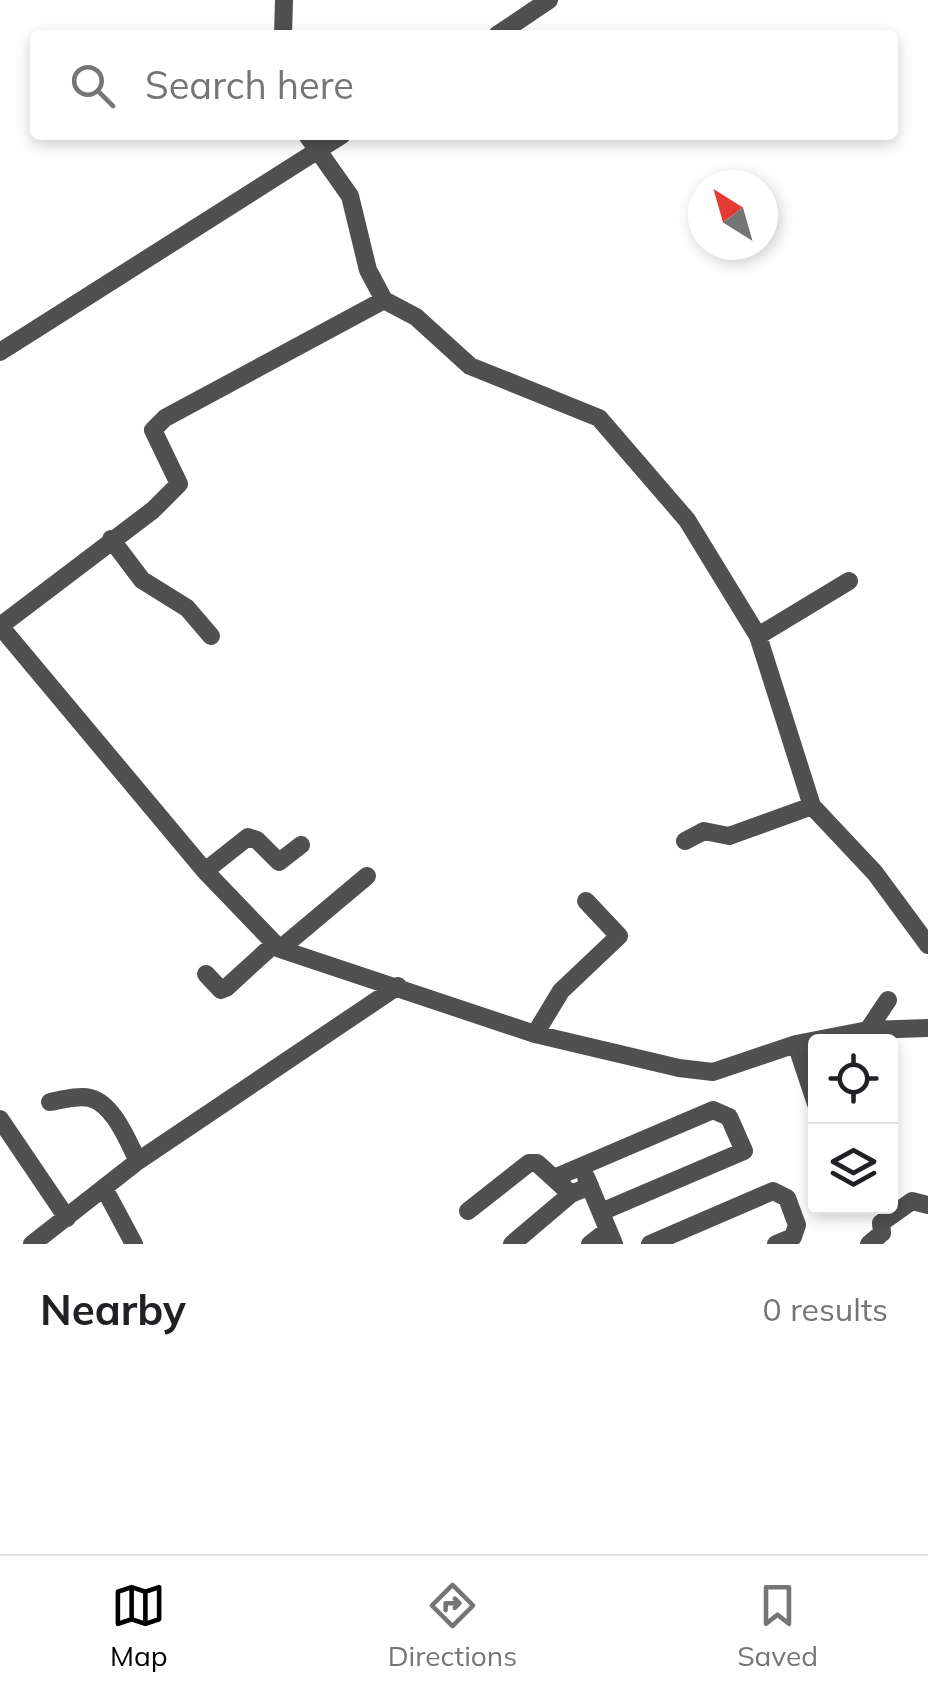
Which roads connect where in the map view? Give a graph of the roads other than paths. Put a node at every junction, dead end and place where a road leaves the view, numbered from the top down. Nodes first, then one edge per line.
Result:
1 (549, 0) edge
2 (285, 2) edge
3 (282, 30) edge
4 (504, 30) edge
5 (312, 143) edge
6 (384, 300) junction
7 (0, 352) edge
8 (111, 539) junction
9 (849, 581) dead end
10 (0, 626) edge
11 (211, 636) dead end
12 (758, 636) junction
13 (812, 806) junction
14 (685, 841) dead end
15 (301, 845) dead end
16 (205, 870) junction
17 (367, 876) dead end
18 (586, 901) dead end
19 (928, 945) edge
20 (276, 948) junction
21 (206, 974) dead end
22 (398, 986) junction
23 (888, 1000) dead end
24 (928, 1028) edge
25 (868, 1030) junction
26 (536, 1034) junction
27 (796, 1044) junction
28 (808, 1080) edge
29 (50, 1102) dead end
30 (0, 1120) edge
31 (138, 1162) junction
32 (582, 1167) junction
33 (554, 1178) junction
34 (590, 1186) junction
35 (104, 1188) junction
36 (572, 1194) junction
37 (928, 1206) edge
38 (468, 1211) dead end
39 (876, 1215) edge
40 (66, 1218) junction
41 (608, 1229) edge
42 (785, 1240) edge
43 (511, 1243) edge
44 (32, 1244) edge
45 (134, 1244) edge
46 (590, 1244) edge
47 (650, 1244) edge
48 (869, 1244) edge

1 - 4 street
2 - 3 street
5 - 6 street
5 - 7 street
6 - 8 street
6 - 12 street
8 - 10 street
8 - 11 street
9 - 12 street
10 - 16 street
12 - 13 street
13 - 14 street
13 - 19 street
15 - 16 street
16 - 20 street
17 - 20 street
18 - 26 street
20 - 21 street
20 - 22 street
22 - 26 street
22 - 31 street
23 - 25 street
24 - 25 street
25 - 27 street
26 - 27 street
27 - 28 street
29 - 31 street
30 - 40 street
31 - 35 street
32 - 33 street
32 - 34 street
32 - 41 street
33 - 36 street
33 - 38 street
34 - 36 street
34 - 41 street
35 - 40 street
35 - 45 street
36 - 43 street
37 - 39 street
39 - 48 street
40 - 44 street
41 - 46 street
42 - 47 street

